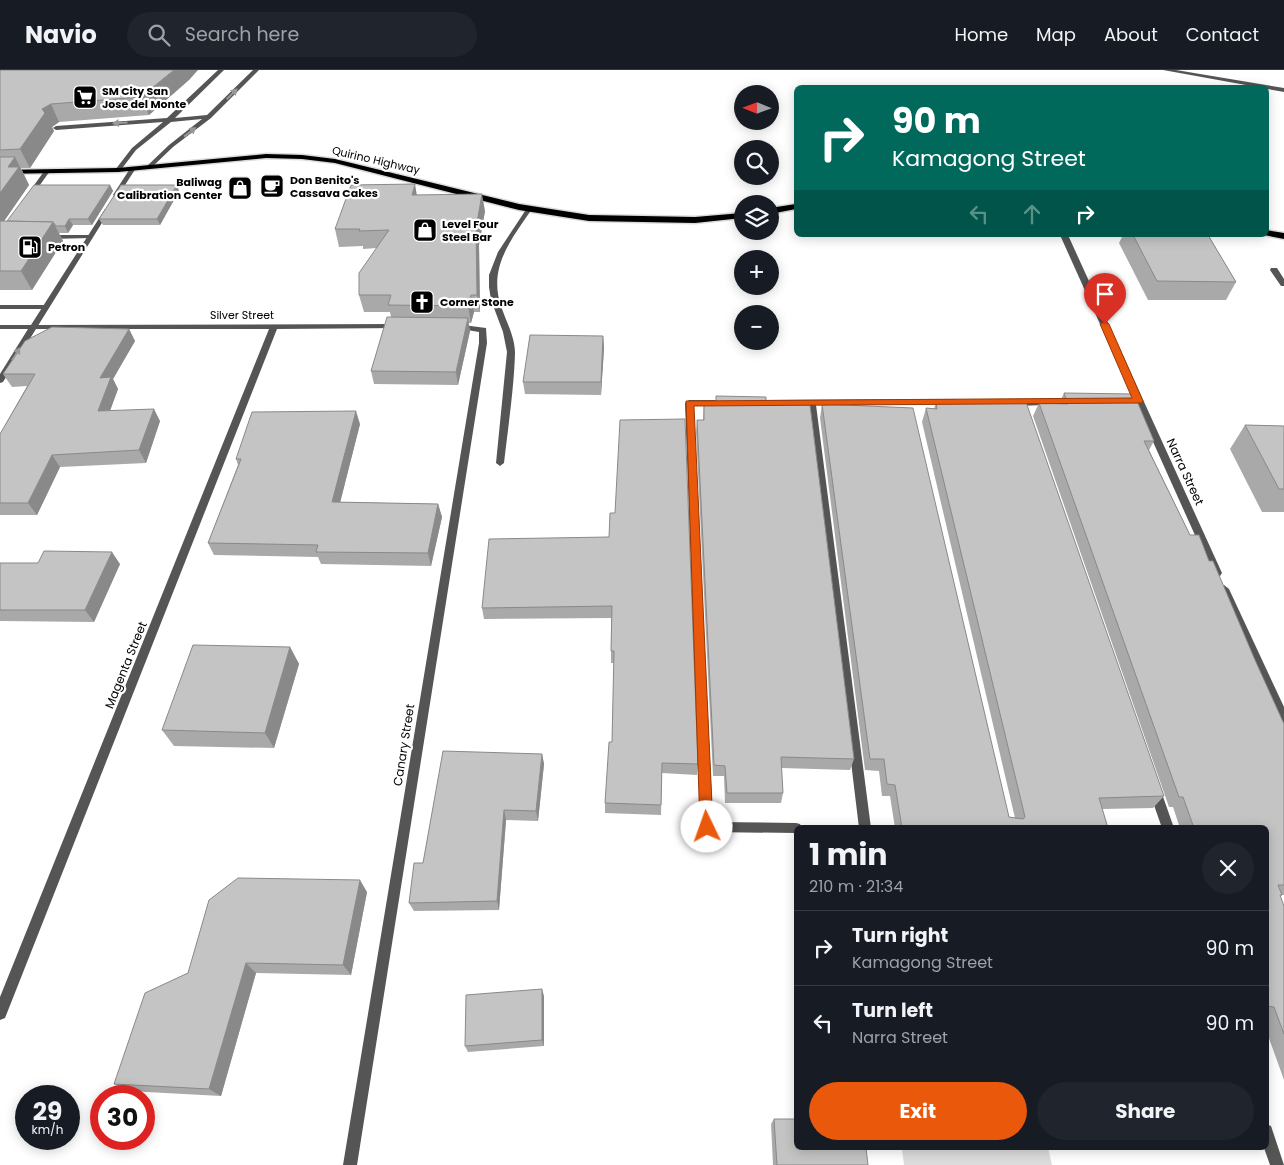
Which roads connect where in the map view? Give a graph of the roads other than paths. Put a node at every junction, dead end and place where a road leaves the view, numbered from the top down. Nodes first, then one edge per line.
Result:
1 (221, 70) edge
2 (256, 70) edge
3 (1166, 70) edge
4 (1254, 85) edge
5 (1269, 87) edge
6 (1284, 90) edge
7 (209, 117) junction
8 (169, 120) junction
9 (56, 128) edge
10 (149, 167) junction
11 (133, 168) junction
12 (118, 170) junction
13 (47, 171) junction
14 (0, 172) edge
15 (23, 204) edge
16 (794, 207) edge
17 (529, 209) junction
18 (779, 210) edge
19 (734, 217) edge
20 (1269, 234) edge
21 (1284, 236) edge
22 (40, 237) edge
23 (90, 237) junction
24 (1065, 237) edge
25 (1274, 270) dead end
26 (1284, 284) edge
27 (0, 307) edge
28 (45, 308) junction
29 (274, 326) junction
30 (408, 326) edge
31 (446, 326) edge
32 (0, 327) edge
33 (32, 328) junction
34 (0, 380) edge
35 (966, 402) edge
36 (1080, 402) edge
37 (727, 403) edge
38 (755, 403) edge
39 (812, 403) junction
40 (1004, 403) edge
41 (500, 463) dead end
42 (1284, 719) edge
43 (1152, 780) edge
44 (865, 825) edge
45 (1167, 825) edge
46 (794, 828) edge
47 (0, 1013) edge
48 (1269, 1140) edge
49 (350, 1165) edge
50 (1277, 1165) edge

1 - 8 street
7 -> 2 street
3 - 4 street
5 - 6 street
7 - 8 street
10 -> 7 street
8 -> 9 street
8 - 12 street
10 - 11 main road, Quirino Highway
10 - 17 main road, Quirino Highway
11 - 12 main road, Quirino Highway
11 - 23 street
12 - 13 main road, Quirino Highway
13 - 14 main road, Quirino Highway
13 - 15 street
16 - 18 main road
17 - 19 main road, Quirino Highway
17 - 41 street
20 - 21 main road
22 - 23 street
23 - 28 street
24 - 42 street, Narra Street
25 - 26 street
27 - 28 street
28 - 33 street
29 - 30 street, Silver Street
29 - 33 street, Silver Street
29 - 47 street, Magenta Street
31 - 49 street, Canary Street
32 - 33 street, Silver Street
34 -> 33 street
35 - 39 street
36 - 40 street
37 - 46 street
38 - 39 street
39 - 44 street
43 - 45 street
48 - 50 street

